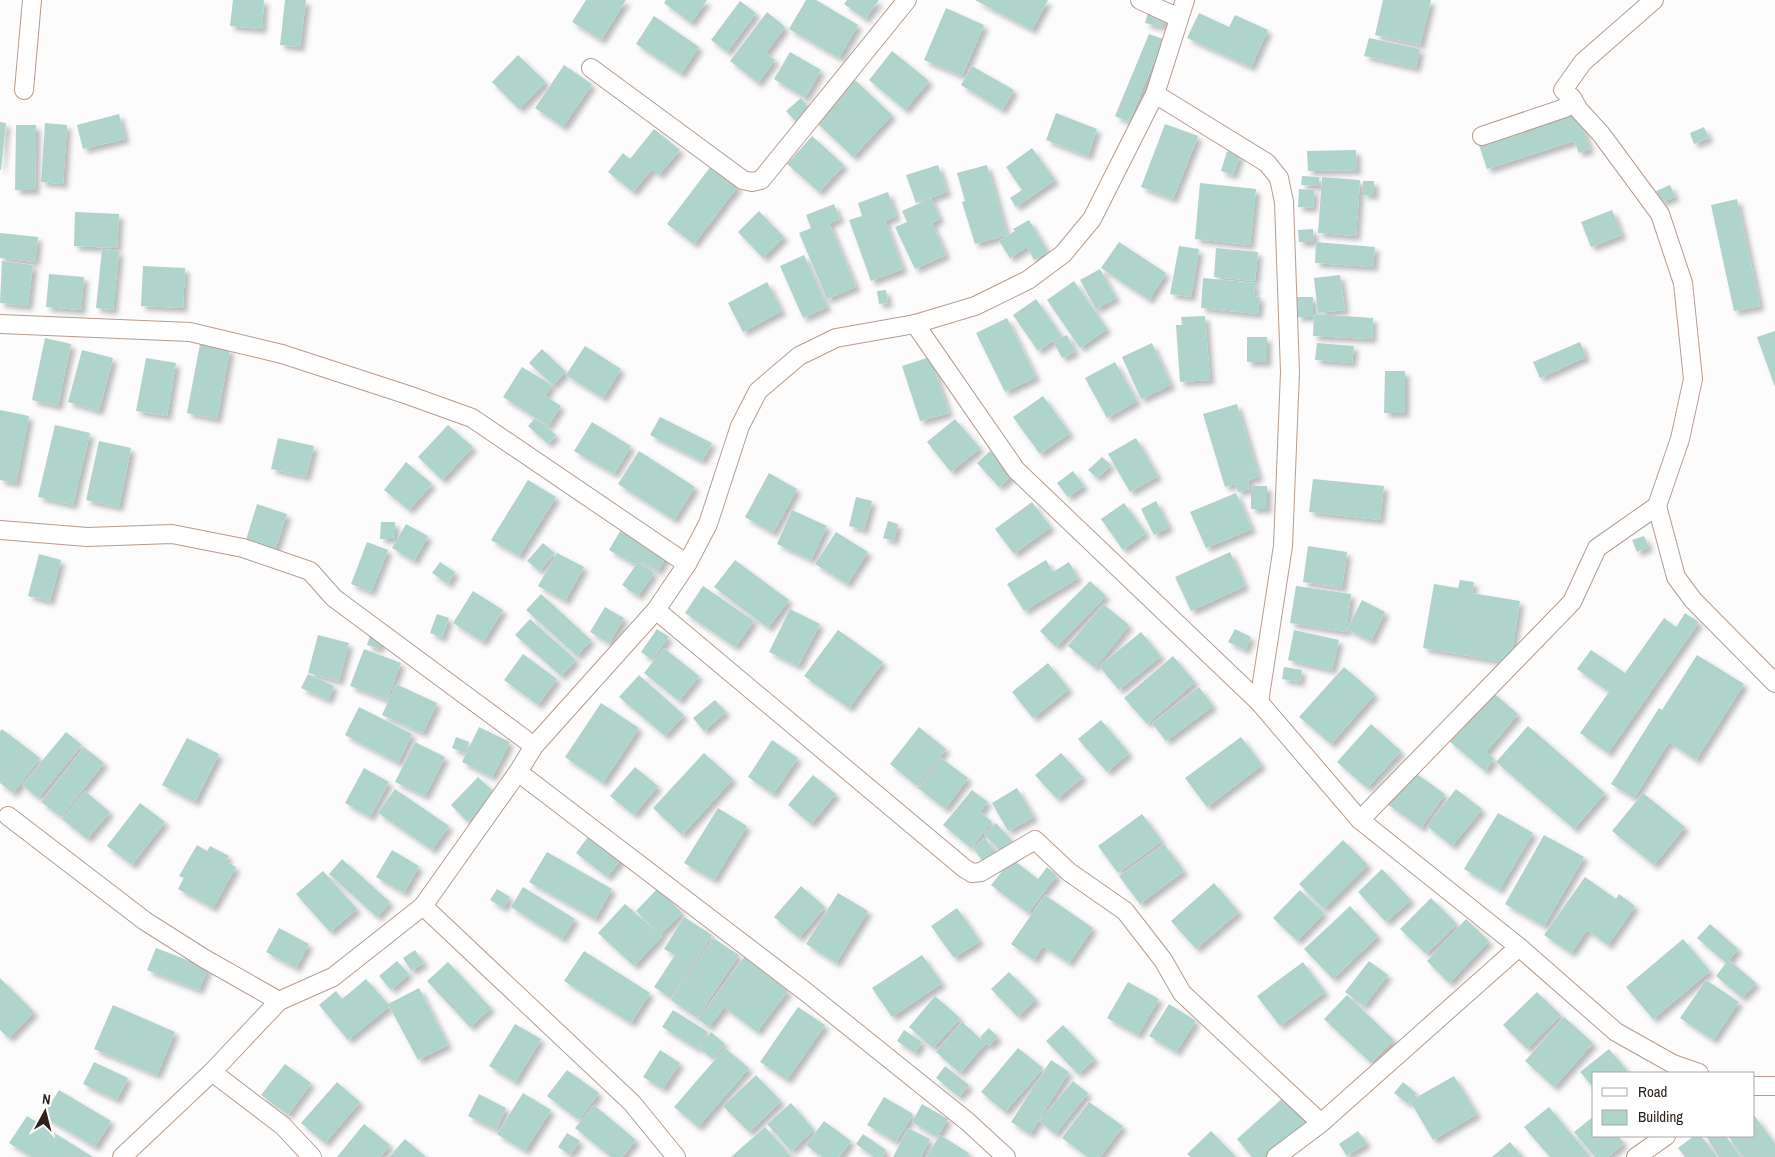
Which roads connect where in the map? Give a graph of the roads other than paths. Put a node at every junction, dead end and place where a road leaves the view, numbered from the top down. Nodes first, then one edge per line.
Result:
1 (32, 0) edge
2 (907, 0) edge
3 (1140, 0) edge
4 (1186, 0) edge
5 (1654, 0) edge
6 (1179, 18) junction
7 (591, 68) dead end
8 (24, 90) dead end
9 (1155, 94) junction
10 (1572, 98) junction
11 (1482, 136) dead end
12 (0, 324) edge
13 (915, 324) junction
14 (1657, 506) junction
15 (0, 530) edge
16 (687, 564) junction
17 (656, 610) junction
18 (1775, 683) edge
19 (1259, 702) junction
20 (534, 746) junction
21 (518, 772) junction
22 (8, 816) dead end
23 (1360, 820) junction
24 (423, 906) junction
25 (1519, 947) junction
26 (279, 1001) junction
27 (212, 1072) junction
28 (1696, 1072) edge
29 (1755, 1086) edge
30 (1775, 1086) edge
31 (1321, 1123) junction
32 (1665, 1137) edge
33 (122, 1157) edge
34 (312, 1157) edge
35 (676, 1157) edge
36 (1006, 1157) edge
37 (1276, 1157) edge
38 (1636, 1157) edge

1 - 8 street
2 - 7 street
3 - 6 street
4 - 6 street
5 - 10 street
6 - 9 street
9 - 13 street
9 - 19 street
10 - 11 street
10 - 14 street
12 - 16 street
13 - 16 street
13 - 19 street
14 - 18 street
14 - 23 street
15 - 20 street
16 - 17 street
17 - 20 street
17 - 31 street
19 - 23 street
20 - 21 street
21 - 24 street
21 - 36 street
22 - 26 street
23 - 25 street
24 - 26 street
24 - 35 street
25 - 28 street
25 - 31 street
26 - 27 street
27 - 33 street
27 - 34 street
29 - 30 street
31 - 37 street
32 - 38 street

